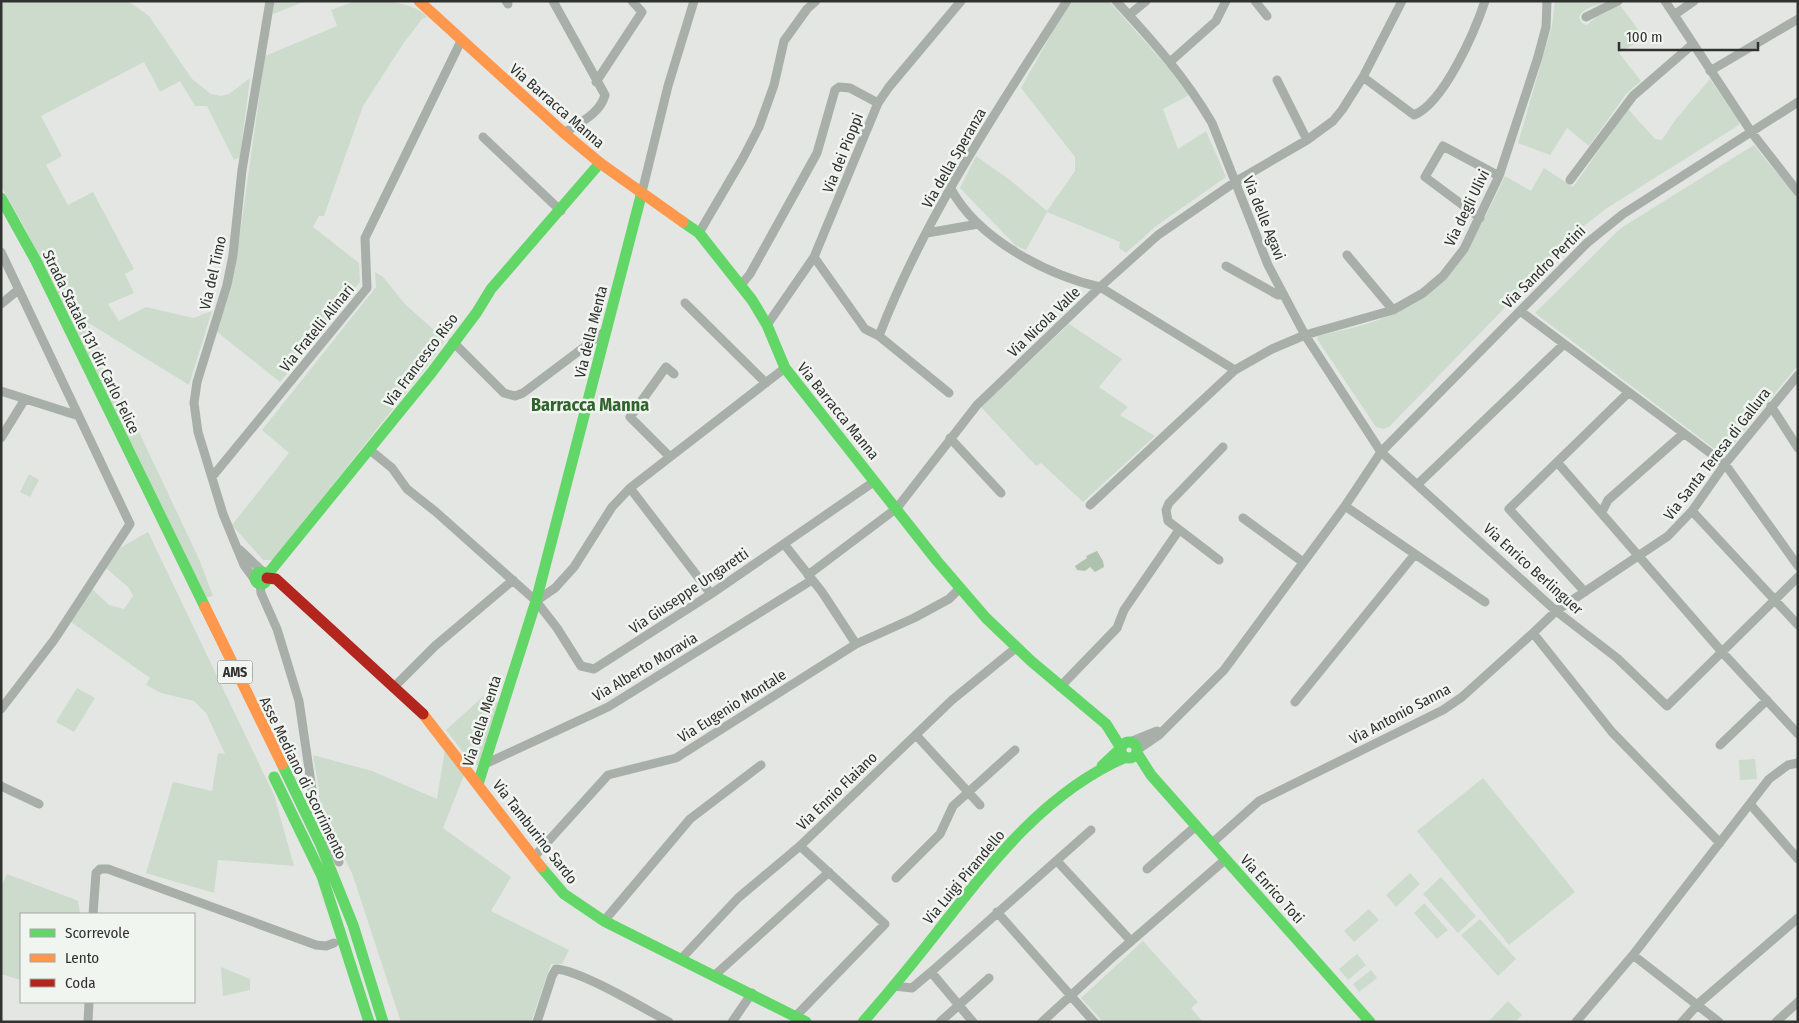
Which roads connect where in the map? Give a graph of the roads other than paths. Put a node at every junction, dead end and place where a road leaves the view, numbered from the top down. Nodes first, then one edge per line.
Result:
1 (270, 1) edge
2 (553, 1) edge
3 (632, 1) edge
4 (694, 1) edge
5 (816, 1) edge
6 (961, 1) edge
7 (1067, 1) edge
8 (1116, 1) edge
9 (1146, 1) edge
10 (1226, 1) edge
11 (1255, 1) edge
12 (1402, 1) edge
13 (1485, 1) edge
14 (1547, 1) edge
15 (1618, 1) edge
16 (1665, 1) edge
17 (1694, 1) edge
18 (421, 2) edge
19 (1129, 15) junction
20 (1267, 16) dead end
21 (1674, 16) junction
22 (1586, 17) dead end
23 (1798, 20) edge
24 (461, 41) junction
25 (1693, 44) junction
26 (1170, 62) junction
27 (1710, 71) junction
28 (1363, 77) junction
29 (1277, 80) dead end
30 (596, 82) junction
31 (1798, 102) edge
32 (878, 103) junction
33 (564, 133) junction
34 (1752, 133) junction
35 (482, 137) dead end
36 (1307, 140) junction
37 (600, 163) junction
38 (1499, 176) junction
39 (1570, 180) dead end
40 (1235, 182) junction
41 (951, 189) junction
42 (642, 192) junction
43 (1798, 192) edge
44 (1, 198) edge
45 (560, 211) junction
46 (1, 218) edge
47 (1480, 218) junction
48 (978, 224) junction
49 (699, 233) junction
50 (928, 233) junction
51 (1, 252) edge
52 (1348, 255) dead end
53 (814, 257) junction
54 (1226, 266) dead end
55 (741, 285) junction
56 (1100, 287) junction
57 (18, 290) junction
58 (1284, 296) junction
59 (685, 303) dead end
60 (1, 304) edge
61 (1393, 310) junction
62 (1520, 311) junction
63 (767, 325) junction
64 (607, 330) junction
65 (879, 336) junction
66 (1305, 336) junction
67 (453, 342) junction
68 (1564, 344) junction
69 (785, 368) junction
70 (1235, 370) junction
71 (674, 374) dead end
72 (1798, 375) edge
73 (766, 383) junction
74 (1, 391) edge
75 (1628, 393) junction
76 (950, 394) dead end
77 (25, 400) junction
78 (1771, 406) junction
79 (79, 416) junction
80 (1684, 434) junction
81 (1, 438) edge
82 (950, 438) junction
83 (1223, 447) dead end
84 (1798, 448) edge
85 (370, 450) junction
86 (1381, 452) junction
87 (669, 456) junction
88 (1557, 462) junction
89 (1725, 464) junction
90 (212, 477) junction
91 (875, 481) junction
92 (1418, 484) junction
93 (630, 488) junction
94 (1001, 493) dead end
95 (1090, 505) dead end
96 (148, 506) junction
97 (1345, 506) junction
98 (897, 508) junction
99 (1692, 511) junction
100 (1602, 512) junction
101 (1243, 518) dead end
102 (1179, 530) junction
103 (784, 544) junction
104 (1415, 554) junction
105 (1638, 555) junction
106 (1219, 560) dead end
107 (1303, 562) junction
108 (1798, 566) edge
109 (810, 577) junction
110 (1798, 577) edge
111 (262, 578) junction
112 (513, 580) junction
113 (540, 584) junction
114 (555, 588) junction
115 (960, 588) junction
116 (1585, 592) junction
117 (711, 594) junction
118 (1774, 599) junction
119 (536, 601) junction
120 (1485, 602) dead end
121 (1556, 611) junction
122 (196, 617) dead end
123 (1798, 625) edge
124 (1533, 633) junction
125 (856, 644) junction
126 (1017, 647) junction
127 (1722, 652) junction
128 (394, 687) junction
129 (1060, 687) junction
130 (1767, 700) junction
131 (1295, 702) dead end
132 (1, 709) edge
133 (1798, 734) edge
134 (916, 735) junction
135 (1720, 745) dead end
136 (1015, 750) dead end
137 (1130, 751) junction
138 (1798, 763) edge
139 (268, 764) dead end
140 (485, 764) junction
141 (761, 765) dead end
142 (478, 784) junction
143 (1, 786) edge
144 (966, 793) junction
145 (39, 804) dead end
146 (1750, 804) junction
147 (980, 805) dead end
148 (1196, 826) junction
149 (1091, 830) dead end
150 (320, 843) junction
151 (1720, 843) junction
152 (1212, 844) junction
153 (800, 846) junction
154 (532, 858) junction
155 (1226, 859) junction
156 (1798, 859) edge
157 (1057, 861) junction
158 (339, 862) junction
159 (1147, 869) dead end
160 (829, 872) junction
161 (322, 876) junction
162 (896, 878) dead end
163 (997, 912) junction
164 (93, 913) edge
165 (1798, 918) edge
166 (604, 921) junction
167 (1131, 941) junction
168 (334, 943) junction
169 (1634, 955) junction
170 (681, 959) junction
171 (932, 972) junction
172 (715, 975) junction
173 (989, 978) dead end
174 (894, 986) junction
175 (752, 993) junction
176 (1072, 996) junction
177 (1798, 1002) edge
178 (89, 1003) edge
179 (1698, 1004) junction
180 (960, 1005) junction
181 (796, 1016) junction
182 (88, 1022) edge
183 (359, 1022) edge
184 (369, 1022) edge
185 (382, 1022) edge
186 (394, 1022) edge
187 (537, 1022) edge
188 (669, 1022) edge
189 (732, 1022) edge
190 (806, 1022) edge
191 (863, 1022) edge
192 (940, 1022) edge
193 (974, 1022) edge
194 (1042, 1022) edge
195 (1094, 1022) edge
196 (1370, 1022) edge
197 (1576, 1022) edge
198 (1682, 1022) edge
199 (1719, 1022) edge
200 (1776, 1022) edge

1 - 90 street, Via del Timo
2 - 30 street
3 - 30 street
4 - 42 street, Via della Menta
5 - 49 street
6 - 32 street, Via dei Pioppi
7 - 41 street, Via della Speranza
8 - 19 street, Via delle Agavi
9 - 19 street
10 - 26 street
11 - 20 street
12 - 28 street, Via Nicola Valle
13 - 28 street
14 - 38 street, Via degli Ulivi
15 - 22 street
16 - 21 street
17 - 21 street
18 - 24 main road, Via Barracca Manna
19 - 26 street, Via delle Agavi
21 - 25 street
23 - 27 street
24 - 33 main road, Via Barracca Manna
24 - 90 street, Via Fratelli Alinari
25 - 27 street
25 - 39 street
26 - 40 street, Via delle Agavi
27 - 34 street
28 - 36 street, Via Nicola Valle
29 - 36 street
30 - 33 street
31 - 34 street, Via Sandro Pertini
32 - 53 street, Via dei Pioppi
32 - 55 street
33 - 37 main road, Via Barracca Manna
34 - 43 street
34 - 62 street, Via Sandro Pertini
35 - 45 street
36 - 40 street, Via Nicola Valle
37 - 42 main road, Via Barracca Manna
37 - 45 main road, Via Francesco Riso
38 - 47 street, Via degli Ulivi
38 - 47 street
40 - 56 street, Via Nicola Valle
40 - 58 street, Via delle Agavi
41 - 48 street
41 - 50 street, Via della Speranza
42 - 49 main road, Via Barracca Manna
42 - 64 main road, Via della Menta
44 - 96 main road, Strada Statale 131 dir Carlo Felice
45 - 67 main road, Via Francesco Riso
46 - 96 main road, Strada Statale 131 dir Carlo Felice
47 - 61 street, Via degli Ulivi
48 - 50 street
48 - 56 street
49 - 55 main road, Via Barracca Manna
50 - 65 street, Via della Speranza
51 - 57 street
52 - 61 street
53 - 63 street, Via dei Pioppi
53 - 65 street
54 - 58 street
55 - 63 main road, Via Barracca Manna
56 - 70 street
56 - 82 street, Via Nicola Valle
57 - 60 street
57 - 79 street
58 - 66 street, Via delle Agavi
59 - 73 street
61 - 66 street, Via degli Ulivi
62 - 68 street
62 - 86 street, Via Sandro Pertini
63 - 69 main road, Via Barracca Manna
64 - 67 street
64 - 113 main road, Via della Menta
65 - 76 street
66 - 70 street, Via degli Ulivi
66 - 86 street, Via delle Agavi
67 - 85 main road, Via Francesco Riso
68 - 75 street
68 - 92 street
69 - 73 street
69 - 91 main road, Via Barracca Manna
70 - 95 street, Via degli Ulivi
71 - 87 street
72 - 78 street, Via Santa Teresa di Gallura
73 - 87 street
74 - 77 street
75 - 80 street
75 - 88 street
77 - 79 street
77 - 81 street
78 - 84 street
78 - 89 street, Via Santa Teresa di Gallura
79 - 132 street
80 - 89 street
80 - 100 street
82 - 94 street
82 - 98 street, Via Nicola Valle
83 - 102 street
85 - 111 main road, Via Francesco Riso
85 - 112 street, Via Giuseppe Ungaretti
86 - 92 street, Via Enrico Berlinguer
86 - 97 street, Via Sandro Pertini
87 - 93 street
88 - 100 street
88 - 116 street
89 - 99 street, Via Santa Teresa di Gallura
89 - 108 street
90 - 111 street, Via del Timo
91 - 98 main road, Via Barracca Manna
91 - 103 street, Via Giuseppe Ungaretti
92 - 121 street, Via Enrico Berlinguer
93 - 114 street
93 - 117 street
96 - 122 main road
96 - 150 main road, Asse Mediano di Scorrimento / AMS
97 - 104 street
97 - 107 street, Via Sandro Pertini
98 - 109 street, Via Alberto Moravia
98 - 115 main road, Via Barracca Manna
99 - 105 street, Via Santa Teresa di Gallura
99 - 118 street
100 - 105 street
101 - 107 street
102 - 106 street
102 - 129 street
103 - 109 street
103 - 117 street, Via Giuseppe Ungaretti
104 - 120 street
104 - 131 street
105 - 116 street, Via Santa Teresa di Gallura
105 - 127 street
107 - 137 street, Via Sandro Pertini
109 - 125 street
109 - 140 street, Via Alberto Moravia
110 - 118 street
111 - 128 main road, Via Tamburino Sardo
111 - 158 street, Via del Timo
112 - 119 street, Via Giuseppe Ungaretti
112 - 128 street
113 - 114 street
113 - 119 main road, Via della Menta
114 - 119 street
115 - 125 street, Via Eugenio Montale
115 - 126 main road, Via Barracca Manna
116 - 121 street, Via Santa Teresa di Gallura
117 - 119 street, Via Giuseppe Ungaretti
118 - 123 street
118 - 127 street
119 - 140 main road, Via della Menta
121 - 124 street, Via Santa Teresa di Gallura
121 - 127 street, Via Enrico Berlinguer
124 - 151 street
124 - 152 street, Via Antonio Sanna
125 - 154 street, Via Eugenio Montale
126 - 129 main road, Via Barracca Manna
126 - 134 street, Via Ennio Flaiano
127 - 130 street
128 - 142 main road, Via Tamburino Sardo
129 - 137 main road, Via Barracca Manna
130 - 133 street
130 - 135 street
134 - 144 street
134 - 153 street, Via Ennio Flaiano
136 - 144 street
137 - 148 main road, Via Enrico Toti
137 - 174 main road, Via Luigi Pirandello
138 - 146 street
139 - 161 main road, Asse Mediano di Scorrimento
140 - 142 main road, Via della Menta
141 - 166 street
142 - 154 main road, Via Tamburino Sardo
143 - 145 street
144 - 147 street
144 - 162 street
146 - 151 street
146 - 156 street
148 - 152 main road, Via Enrico Toti
148 - 159 street
149 - 157 street
150 - 158 main road
150 - 185 main road, Asse Mediano di Scorrimento / AMS
151 - 169 street
152 - 155 main road, Via Enrico Toti
153 - 160 street
153 - 170 street, Via Ennio Flaiano
154 - 166 main road, Via Tamburino Sardo
155 - 167 street
155 - 196 main road, Via Enrico Toti
157 - 163 street
157 - 167 street
158 - 186 main road
160 - 172 street
160 - 181 street
161 - 168 main road
161 - 184 main road, Asse Mediano di Scorrimento
163 - 171 street
163 - 176 street
164 - 168 street
165 - 179 street
166 - 170 main road, Via Tamburino Sardo
167 - 176 street
168 - 183 main road
169 - 179 street
169 - 197 street
170 - 172 main road, Via Tamburino Sardo
171 - 174 street
171 - 180 street
172 - 175 main road, Via Tamburino Sardo
173 - 180 street
174 - 191 main road, Via Luigi Pirandello
175 - 181 main road, Via Tamburino Sardo
175 - 189 street
176 - 194 street
176 - 195 street
177 - 200 street
178 - 182 street
179 - 198 street
179 - 199 street
180 - 192 street
180 - 193 street
181 - 190 main road, Via Tamburino Sardo
187 - 188 street

